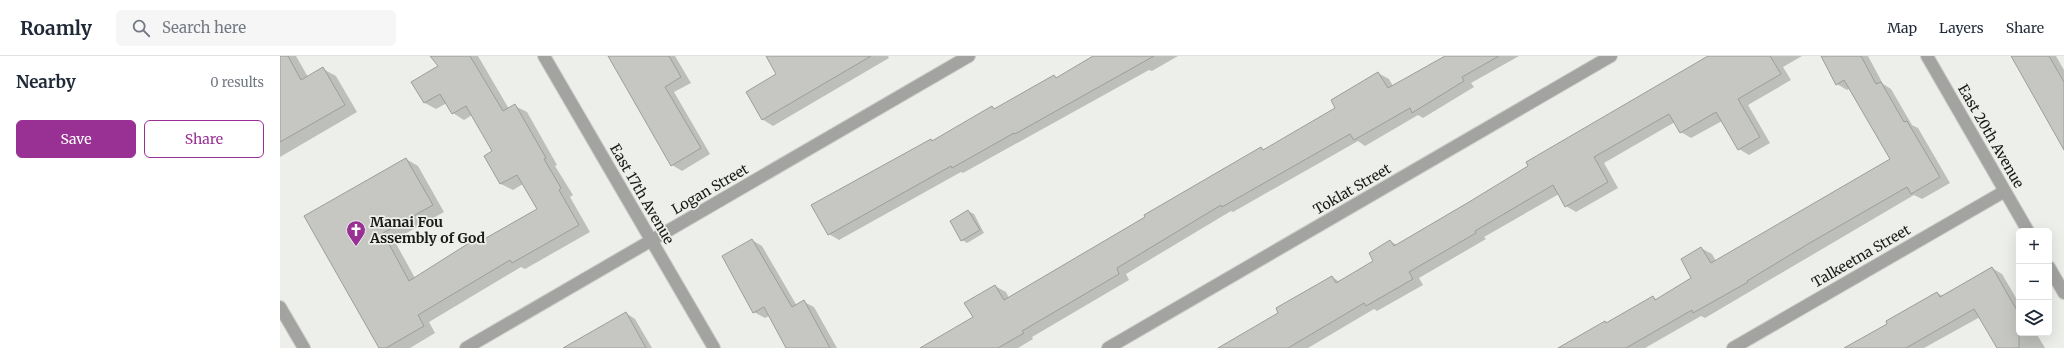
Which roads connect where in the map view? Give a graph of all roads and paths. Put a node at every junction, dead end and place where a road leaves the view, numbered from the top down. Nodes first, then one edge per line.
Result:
1 (544, 56) edge
2 (969, 56) edge
3 (1611, 56) edge
4 (1927, 56) edge
5 (2005, 190) junction
6 (2026, 228) edge
7 (652, 240) junction
8 (2052, 272) edge
9 (2064, 293) edge
10 (280, 307) edge
11 (304, 348) edge
12 (466, 348) edge
13 (714, 348) edge
14 (1108, 348) edge
15 (1733, 348) edge

1 - 7 street, East 17th Avenue
2 - 7 street, Logan Street
3 - 14 street, Toklat Street
4 - 5 street, East 20th Avenue
5 - 6 street, East 20th Avenue
5 - 15 street, Talkeetna Street
7 - 12 street, Logan Street
7 - 13 street, East 17th Avenue
8 - 9 street
10 - 11 street

